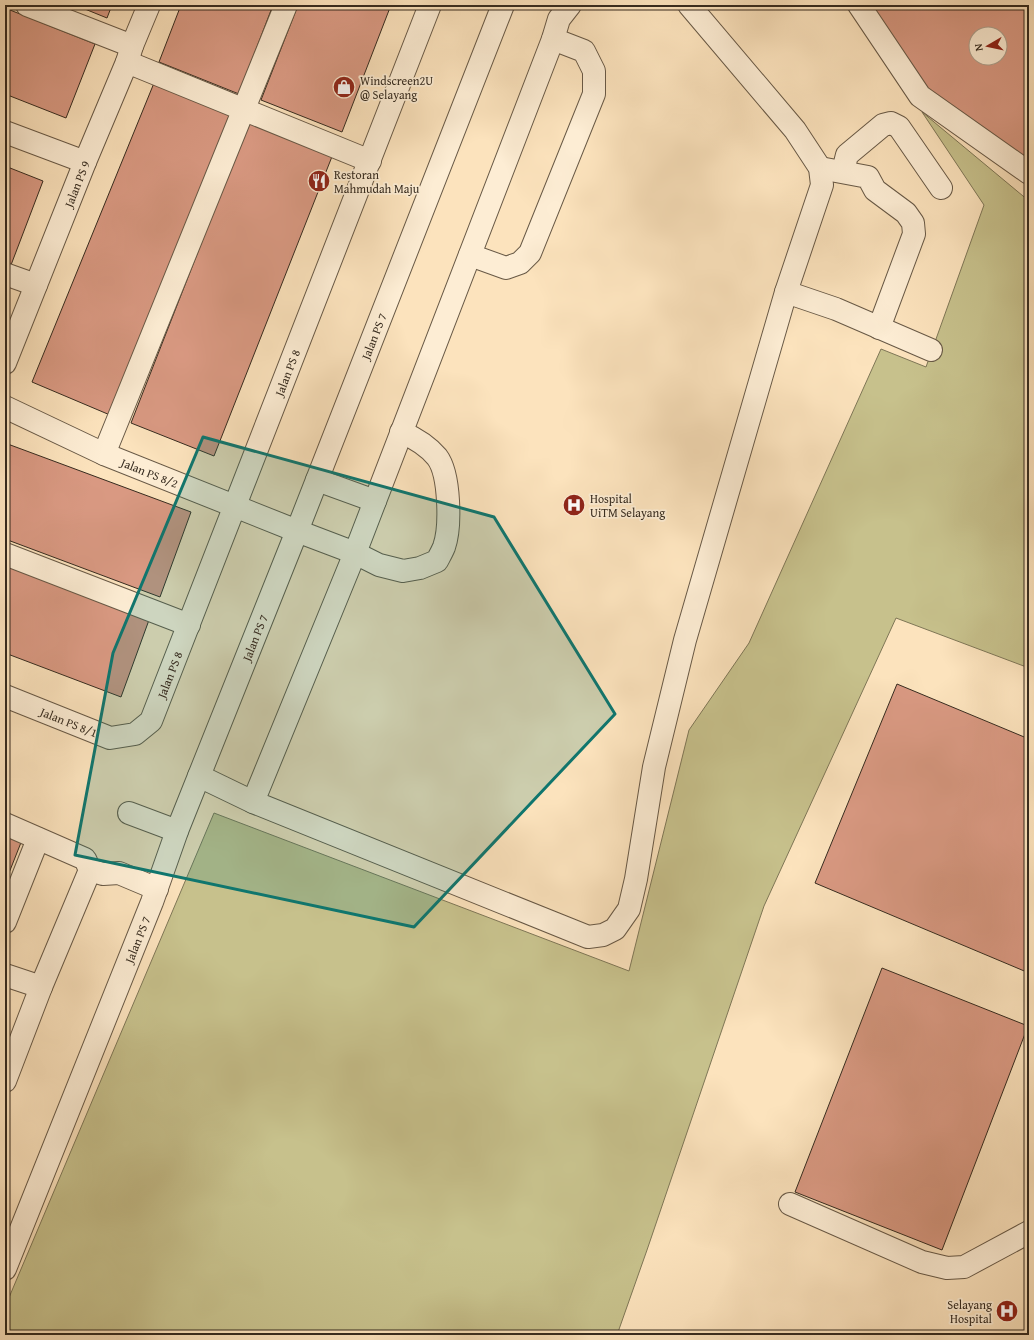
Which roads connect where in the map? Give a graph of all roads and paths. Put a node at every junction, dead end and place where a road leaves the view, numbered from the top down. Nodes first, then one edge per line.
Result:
1 (27, 5) edge
2 (149, 5) edge
3 (286, 5) edge
4 (430, 5) edge
5 (502, 5) edge
6 (570, 5) edge
7 (689, 5) edge
8 (859, 5) edge
9 (553, 39) junction
10 (130, 54) junction
11 (244, 109) junction
12 (5, 132) edge
13 (370, 161) junction
14 (85, 162) junction
15 (820, 168) junction
16 (843, 171) junction
17 (1029, 173) edge
18 (941, 188) dead end
19 (470, 255) junction
20 (5, 274) edge
21 (36, 285) junction
22 (786, 292) junction
23 (879, 328) junction
24 (931, 350) dead end
25 (5, 363) edge
26 (5, 407) edge
27 (401, 432) junction
28 (104, 454) junction
29 (317, 480) junction
30 (375, 501) junction
31 (235, 507) junction
32 (297, 531) junction
33 (355, 553) junction
34 (5, 554) edge
35 (189, 625) junction
36 (5, 696) edge
37 (135, 734) joint
38 (199, 776) junction
39 (253, 802) junction
40 (129, 812) dead end
41 (5, 824) edge
42 (177, 831) junction
43 (38, 839) junction
44 (97, 872) junction
45 (154, 895) junction
46 (5, 922) edge
47 (5, 975) edge
48 (41, 987) junction
49 (5, 1080) edge
50 (790, 1204) dead end
51 (1029, 1232) edge
52 (5, 1269) edge

1 - 10 street
2 - 10 street, Jalan PS 9
3 - 11 street
4 - 13 street, Jalan PS 8
5 - 29 street, Jalan PS 7
6 - 9 street
7 - 15 street
8 - 17 street
9 - 19 street
9 - 19 street
10 - 11 street
10 - 14 street, Jalan PS 9
11 - 13 street
11 - 28 street
12 - 14 street
13 - 31 street, Jalan PS 8
14 - 21 street, Jalan PS 9
15 - 16 street
15 - 22 street
16 - 18 street
16 - 23 street
19 - 27 street
20 - 21 street
21 - 25 street, Jalan PS 9
22 - 23 street
22 - 39 street
23 - 24 street
26 - 28 street, Jalan PS 8/2
27 - 30 street
27 - 33 street, Jalan PS 8/2
28 - 31 street, Jalan PS 8/2
29 - 30 street
29 - 32 street, Jalan PS 7
30 - 33 street
31 - 32 street, Jalan PS 8/2
31 - 35 street, Jalan PS 8
32 - 33 street, Jalan PS 8/2
32 - 38 street, Jalan PS 7
33 - 39 street
34 - 35 street
35 - 37 street, Jalan PS 8
36 - 37 street, Jalan PS 8/1
38 - 39 street
38 - 42 street, Jalan PS 7
40 - 42 street
41 - 43 street
42 - 45 street, Jalan PS 7
43 - 44 street
43 - 46 street
44 - 45 street
44 - 48 street
45 - 52 street, Jalan PS 7
47 - 48 street
48 - 49 street
50 - 51 street

